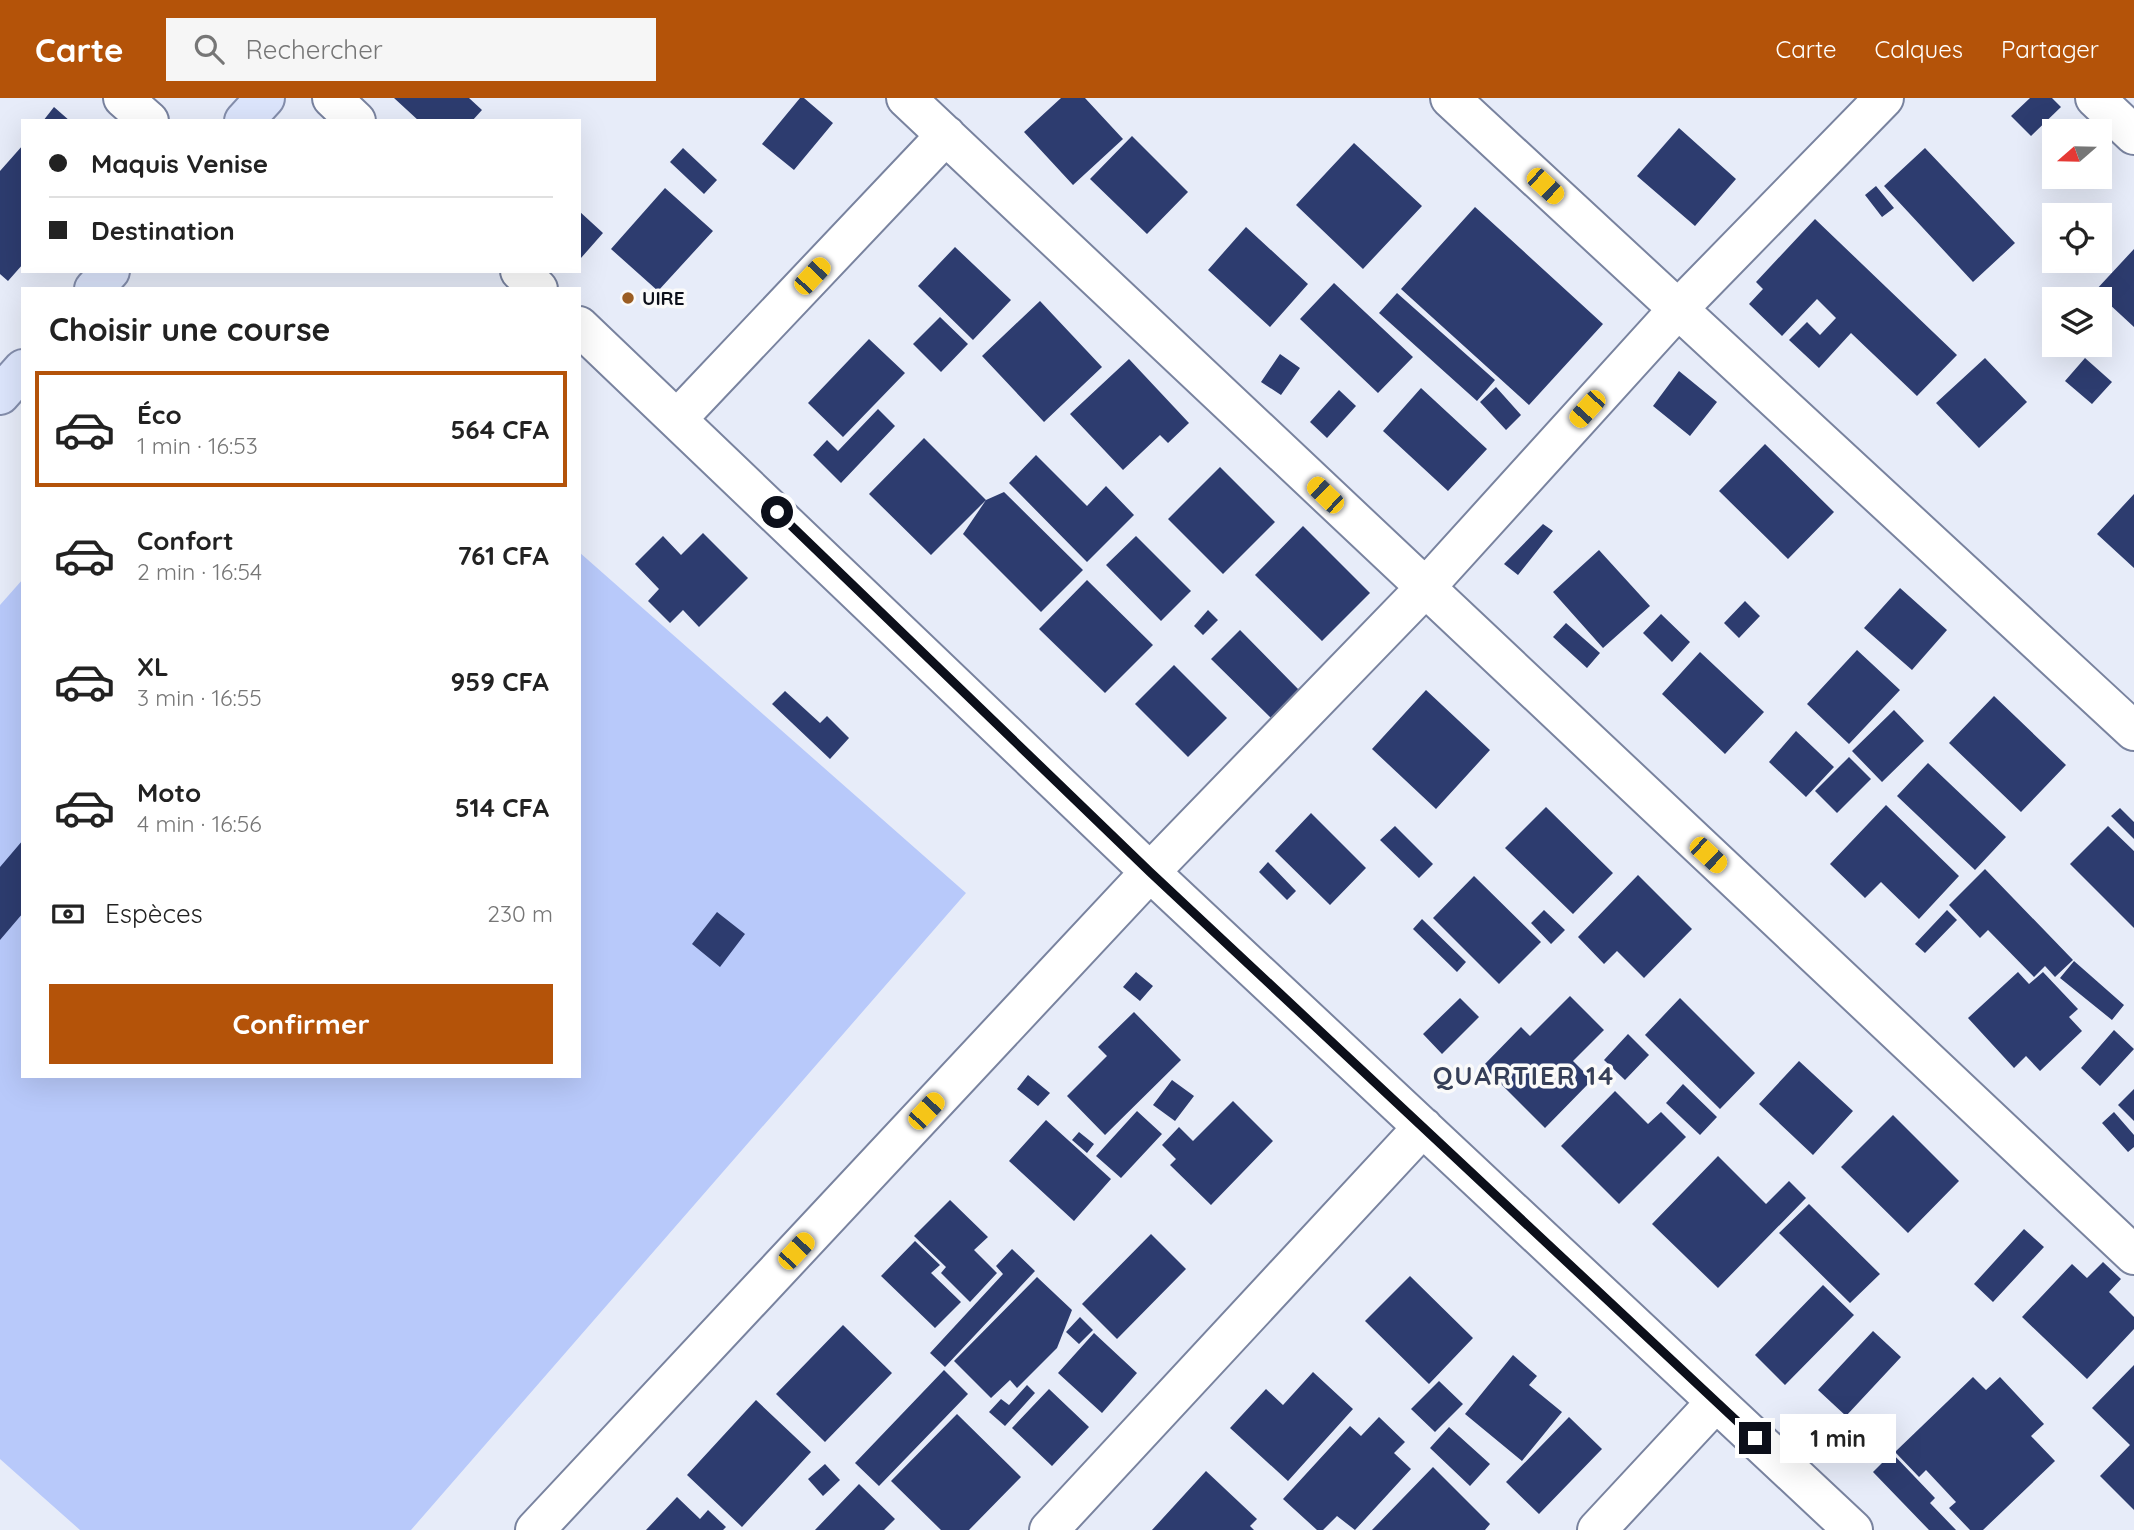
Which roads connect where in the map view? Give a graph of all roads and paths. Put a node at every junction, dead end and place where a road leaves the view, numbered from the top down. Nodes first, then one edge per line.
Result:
1 (123, 98) edge
2 (265, 98) edge
3 (332, 98) edge
4 (906, 98) edge
5 (1450, 98) edge
6 (1884, 98) edge
7 (147, 119) edge
8 (246, 119) edge
9 (354, 119) edge
10 (946, 135) junction
11 (108, 273) edge
12 (522, 273) edge
13 (96, 287) edge
14 (536, 287) edge
15 (1678, 309) junction
16 (581, 328) edge
17 (21, 371) edge
18 (0, 395) edge
19 (678, 418) junction
20 (1424, 589) junction
21 (2134, 731) edge
22 (1150, 872) junction
23 (1423, 1128) junction
24 (2134, 1255) edge
25 (1716, 1402) junction
26 (535, 1530) edge
27 (1049, 1530) edge
28 (1597, 1530) edge
29 (1853, 1530) edge

1 - 7 street
2 - 8 main road
3 - 9 street
4 - 10 street
5 - 15 street
6 - 15 street
10 - 19 street
10 - 20 street
11 - 13 main road
12 - 14 street
15 - 20 street
15 - 21 street
16 - 19 street
17 - 18 main road
19 - 22 street
20 - 22 street
20 - 24 street
22 - 23 street
22 - 26 street
23 - 25 street
23 - 27 street
25 - 28 street
25 - 29 street

